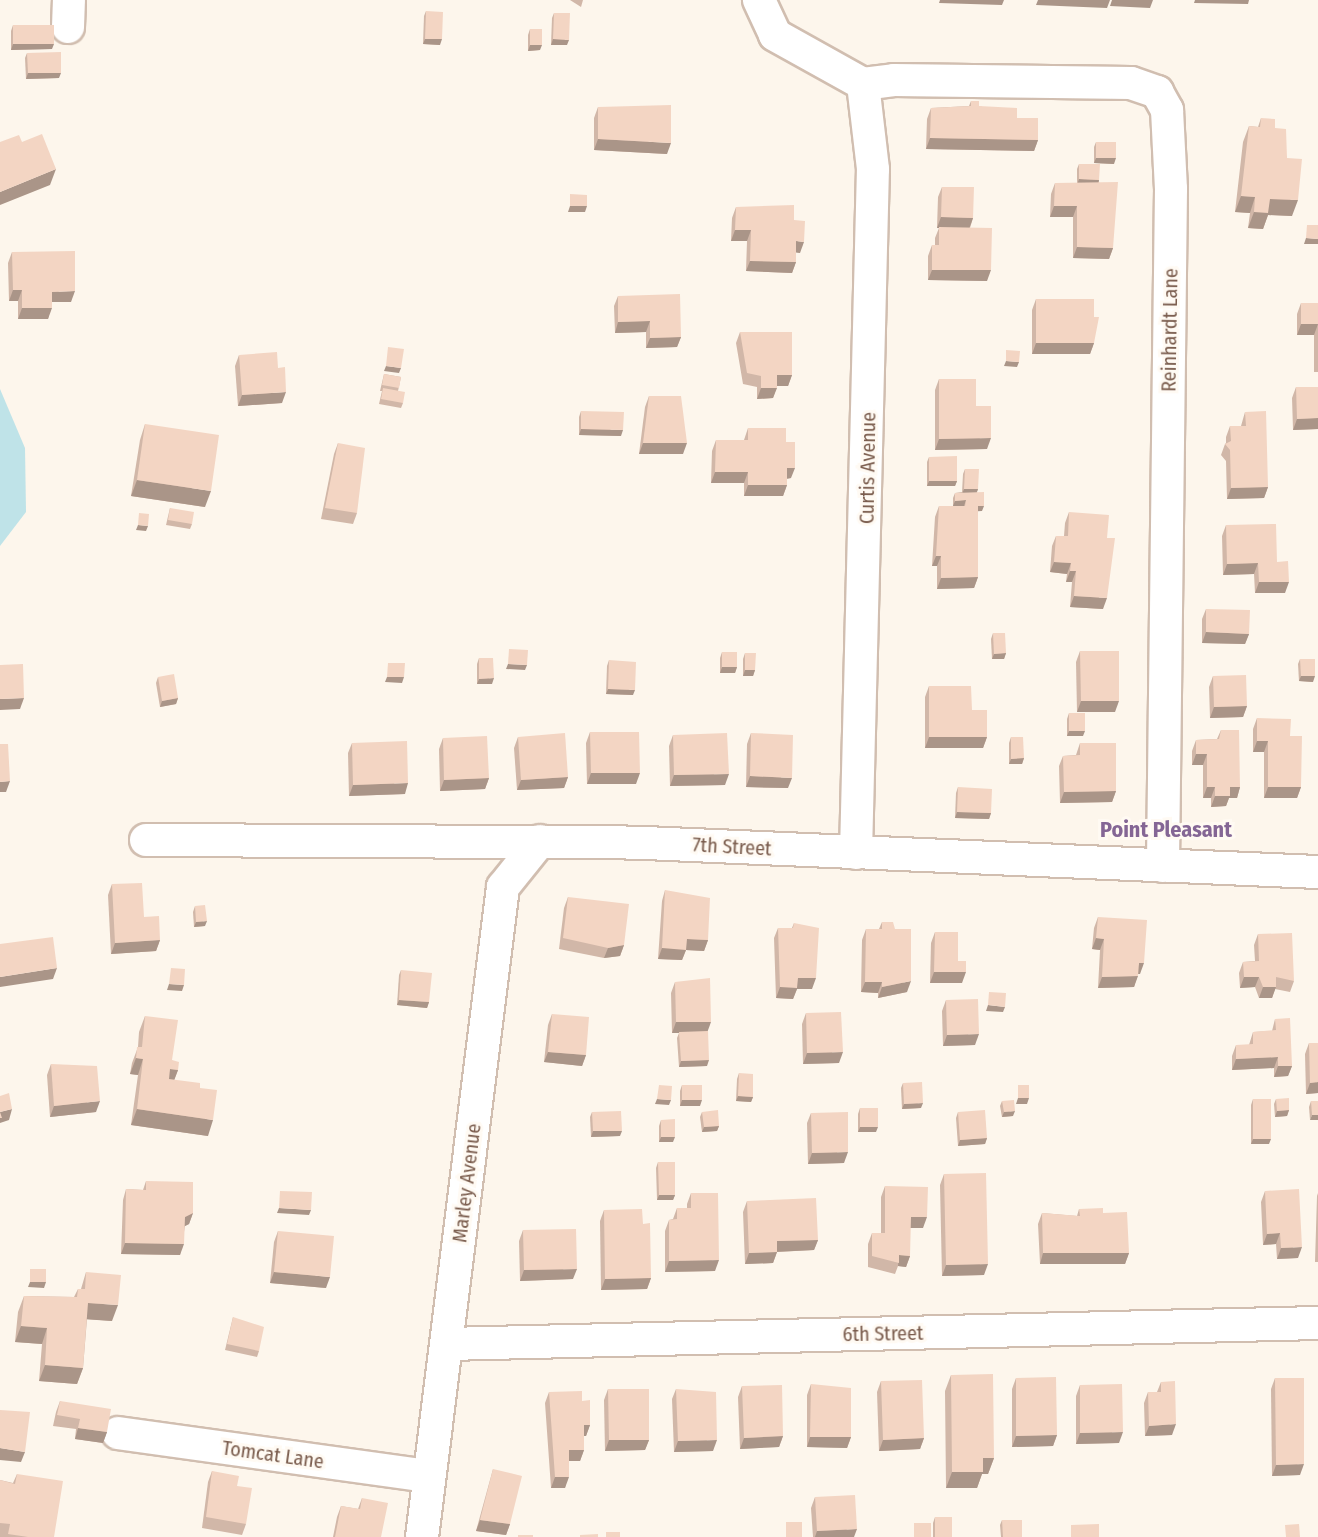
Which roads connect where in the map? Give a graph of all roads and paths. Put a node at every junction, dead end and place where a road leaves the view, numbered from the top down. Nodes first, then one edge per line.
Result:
1 (759, 0) edge
2 (863, 84) junction
3 (146, 840) dead end
4 (540, 841) junction
5 (856, 853) junction
6 (1163, 866) junction
7 (1318, 872) edge
8 (1318, 1323) edge
9 (447, 1344) junction
10 (118, 1433) dead end
11 (429, 1476) junction
12 (422, 1537) edge

1 - 2 street
2 - 5 street, Curtis Avenue
2 - 6 street, Reinhardt Lane
3 - 4 street, 7th Street
4 - 5 street, 7th Street
4 - 9 street, Marley Avenue
5 - 6 street, 7th Street
6 - 7 street, 7th Street
8 - 9 street, 6th Street
9 - 11 street, Marley Avenue
10 - 11 street, Tomcat Lane
11 - 12 street, Marley Avenue

